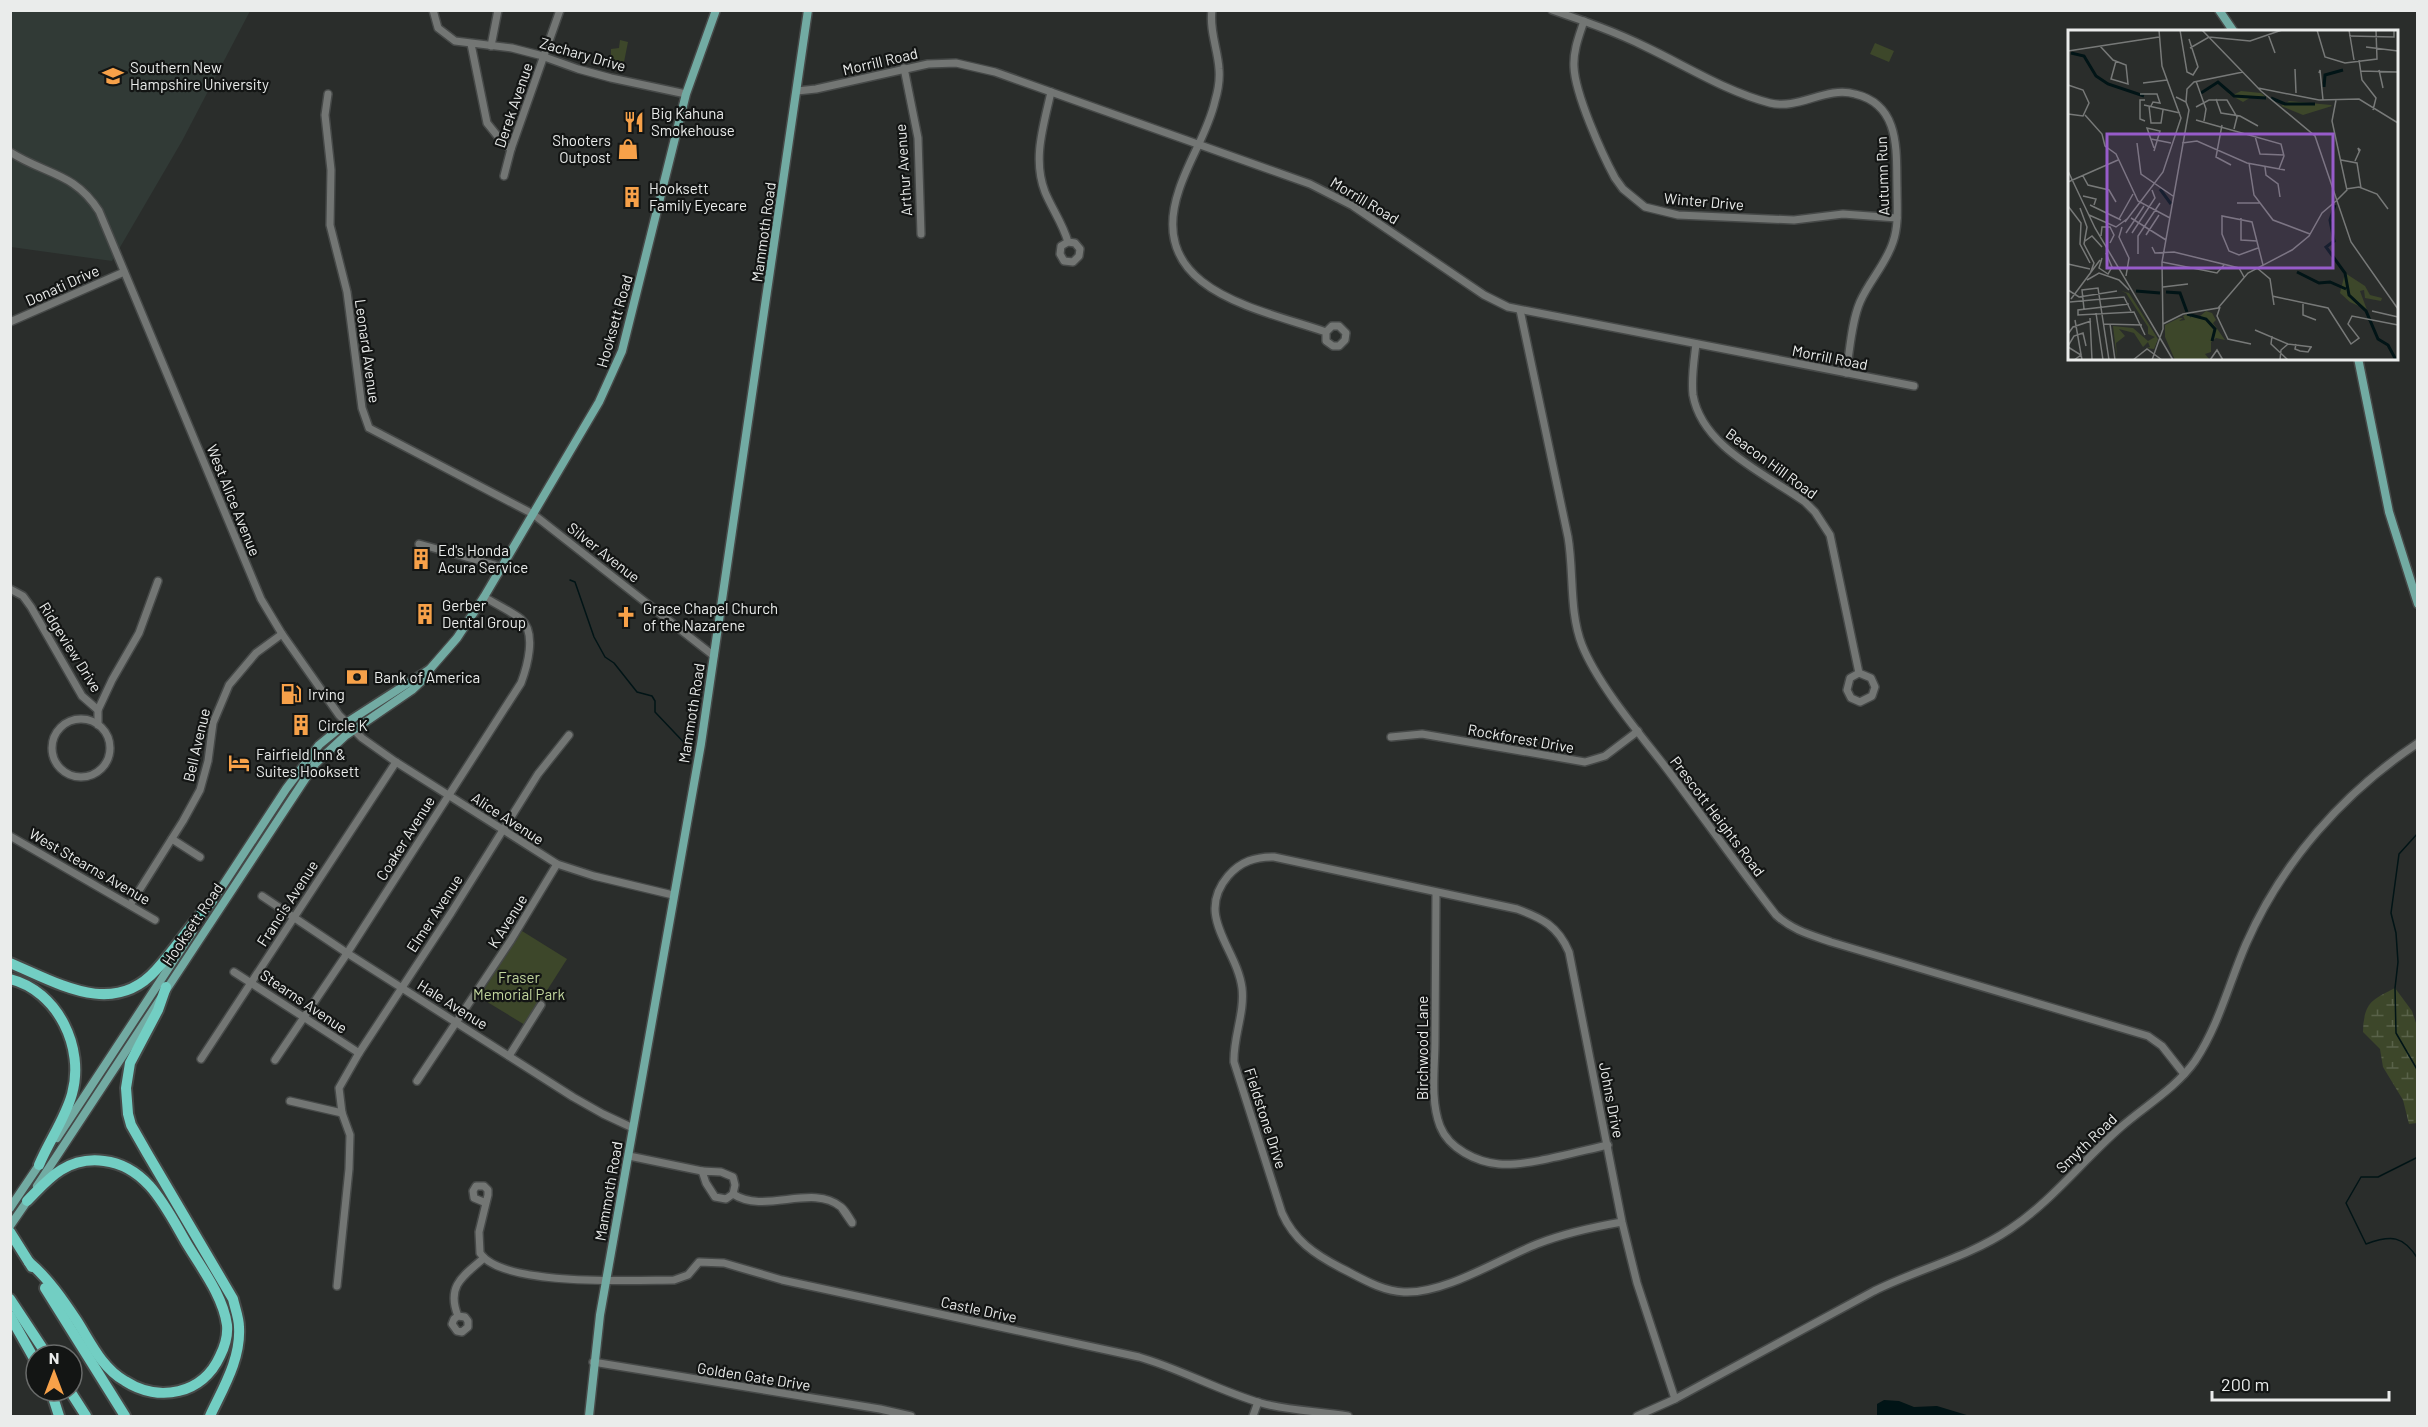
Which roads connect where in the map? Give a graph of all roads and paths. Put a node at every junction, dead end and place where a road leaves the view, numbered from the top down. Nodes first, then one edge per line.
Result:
1 (433, 10) edge
2 (498, 10) edge
3 (560, 10) edge
4 (716, 10) edge
5 (808, 10) edge
6 (1212, 10) edge
7 (1552, 10) edge
8 (2219, 10) edge
9 (1584, 21) junction
10 (2233, 30) edge
11 (471, 44) junction
12 (491, 46) junction
13 (544, 56) junction
14 (904, 68) junction
15 (797, 91) junction
16 (1051, 92) junction
17 (328, 94) dead end
18 (686, 94) junction
19 (1198, 144) junction
20 (511, 149) junction
21 (10, 152) edge
22 (504, 176) dead end
23 (1897, 218) junction
24 (921, 234) dead end
25 (1068, 242) dead end
26 (124, 273) junction
27 (1520, 310) junction
28 (10, 322) edge
29 (1326, 332) dead end
30 (1696, 344) junction
31 (2358, 360) edge
32 (1846, 374) junction
33 (1914, 386) dead end
34 (533, 514) junction
35 (419, 544) dead end
36 (502, 567) junction
37 (158, 581) dead end
38 (10, 589) edge
39 (484, 597) junction
40 (2418, 604) edge
41 (282, 634) junction
42 (714, 656) junction
43 (430, 669) junction
44 (1859, 673) junction
45 (98, 710) junction
46 (346, 723) junction
47 (98, 725) junction
48 (353, 729) junction
49 (1638, 731) junction
50 (569, 735) dead end
51 (1390, 737) dead end
52 (2418, 743) edge
53 (396, 762) junction
54 (448, 795) junction
55 (503, 831) junction
56 (10, 836) edge
57 (172, 839) junction
58 (200, 857) dead end
59 (557, 864) junction
60 (1436, 893) junction
61 (673, 895) junction
62 (262, 896) dead end
63 (212, 901) junction
64 (130, 905) junction
65 (295, 918) junction
66 (155, 920) dead end
67 (348, 953) junction
68 (10, 963) edge
69 (234, 972) dead end
70 (10, 979) edge
71 (252, 982) junction
72 (166, 987) junction
73 (402, 988) junction
74 (542, 1005) dead end
75 (305, 1017) junction
76 (457, 1022) junction
77 (359, 1053) junction
78 (509, 1056) junction
79 (201, 1059) dead end
80 (275, 1060) dead end
81 (2184, 1074) junction
82 (417, 1081) dead end
83 (290, 1101) dead end
84 (342, 1113) junction
85 (633, 1128) junction
86 (1608, 1145) junction
87 (629, 1156) junction
88 (39, 1165) junction
89 (702, 1171) junction
90 (733, 1194) junction
91 (27, 1201) junction
92 (486, 1203) dead end
93 (841, 1207) dead end
94 (10, 1208) edge
95 (1622, 1222) junction
96 (10, 1226) edge
97 (13, 1236) edge
98 (483, 1258) junction
99 (29, 1262) junction
100 (606, 1279) junction
101 (337, 1286) dead end
102 (10, 1299) edge
103 (10, 1316) edge
104 (458, 1316) dead end
105 (25, 1343) edge
106 (39, 1343) edge
107 (593, 1362) junction
108 (1675, 1399) junction
109 (1258, 1402) junction
110 (77, 1403) edge
111 (86, 1416) edge
112 (125, 1416) edge
113 (210, 1416) edge
114 (589, 1416) edge
115 (911, 1416) edge
116 (1252, 1416) edge
117 (1348, 1416) edge
118 (1637, 1416) edge

1 - 11 street, Zachary Drive
2 - 12 street
3 - 13 street, Derek Avenue
4 - 18 main road, Hooksett Road
5 - 15 main road, Mammoth Road
6 - 19 street
7 - 9 street, Autumn Run
8 - 10 main road
9 - 23 street, Autumn Run
9 - 23 street, Winter Drive
11 - 12 street, Zachary Drive
11 - 20 street
12 - 13 street, Zachary Drive
13 - 18 street, Zachary Drive
13 - 20 street, Derek Avenue
14 - 15 street, Morrill Road
14 - 16 street, Morrill Road
14 - 24 street, Arthur Avenue
15 - 42 main road, Mammoth Road
16 - 19 street, Morrill Road
16 - 25 street
17 - 34 street, Leonard Avenue
18 - 34 main road, Hooksett Road
19 - 27 street, Morrill Road
19 - 29 street
20 - 22 street, Derek Avenue
21 - 26 street, West Alice Avenue
23 - 32 street, Autumn Run
26 - 28 street, Donati Drive
26 - 41 street, West Alice Avenue
27 - 30 street, Morrill Road
27 - 49 street, Prescott Heights Road
30 - 32 street, Morrill Road
30 - 44 street, Beacon Hill Road
31 - 40 main road
32 - 33 street, Morrill Road
34 - 36 main road, Hooksett Road
34 - 42 street, Silver Avenue
35 - 36 street
36 - 39 main road, Hooksett Road
37 - 45 street
38 - 45 street, Ridgeview Drive
39 - 43 main road, Hooksett Road
39 - 54 street, Coaker Avenue
41 - 46 street, West Alice Avenue
41 - 57 street, Bell Avenue
42 - 61 main road, Mammoth Road
43 - 46 main road, Hooksett Road
43 - 48 main road, Hooksett Road
44 - 44 street, Beacon Hill Road
45 - 47 street, Ridgeview Drive
46 - 48 street, Alice Avenue
46 - 63 main road, Hooksett Road
47 - 47 street
48 - 53 street, Alice Avenue
48 - 72 main road, Hooksett Road
49 - 51 street, Rockforest Drive
49 - 81 street, Prescott Heights Road
50 - 55 street, Elmer Avenue
52 - 81 street, Smyth Road
53 - 54 street, Alice Avenue
53 - 65 street, Francis Avenue
54 - 55 street, Alice Avenue
54 - 67 street, Coaker Avenue
55 - 59 street, Alice Avenue
55 - 73 street, Elmer Avenue
56 - 64 street, West Stearns Avenue
57 - 58 street
57 - 64 street, Bell Avenue
59 - 61 street, Alice Avenue
59 - 76 street, K Avenue
60 - 86 street, Johns Drive
60 - 86 street, Birchwood Lane
60 - 95 street, Fieldstone Drive
61 - 85 main road, Mammoth Road
62 - 65 street, Hale Avenue
63 - 68 highway
63 - 88 main road, Hooksett Road
64 - 66 street, West Stearns Avenue
65 - 67 street, Hale Avenue
65 - 71 street, Francis Avenue
67 - 73 street, Hale Avenue
67 - 75 street, Coaker Avenue
69 - 71 street, Stearns Avenue
70 - 88 highway
71 - 75 street, Stearns Avenue
71 - 79 street, Francis Avenue
72 - 91 main road, Hooksett Road
72 - 113 highway
73 - 76 street, Hale Avenue
73 - 77 street, Elmer Avenue
74 - 78 street
75 - 77 street, Stearns Avenue
75 - 80 street, Coaker Avenue
76 - 78 street, Hale Avenue
76 - 82 street, K Avenue
77 - 84 street, Elmer Avenue
78 - 85 street, Hale Avenue
81 - 108 street, Smyth Road
83 - 84 street
84 - 101 street, Elmer Avenue
85 - 87 main road, Mammoth Road
86 - 95 street, Johns Drive
87 - 89 street
87 - 100 main road, Mammoth Road
88 - 94 main road, Hooksett Road
89 - 90 street
89 - 90 street
90 - 93 street
91 - 96 main road, Hooksett Road
91 - 99 highway
92 - 98 street
95 - 108 street, Johns Drive
97 - 99 highway
98 - 100 street, Castle Drive
98 - 104 street
99 - 112 highway
100 - 107 main road, Mammoth Road
100 - 109 street, Castle Drive
102 - 106 highway
103 - 105 highway
107 - 114 main road, Mammoth Road
107 - 115 street, Golden Gate Drive
108 - 118 street, Smyth Road
109 - 116 street
109 - 117 street, Castle Drive
110 - 111 highway

